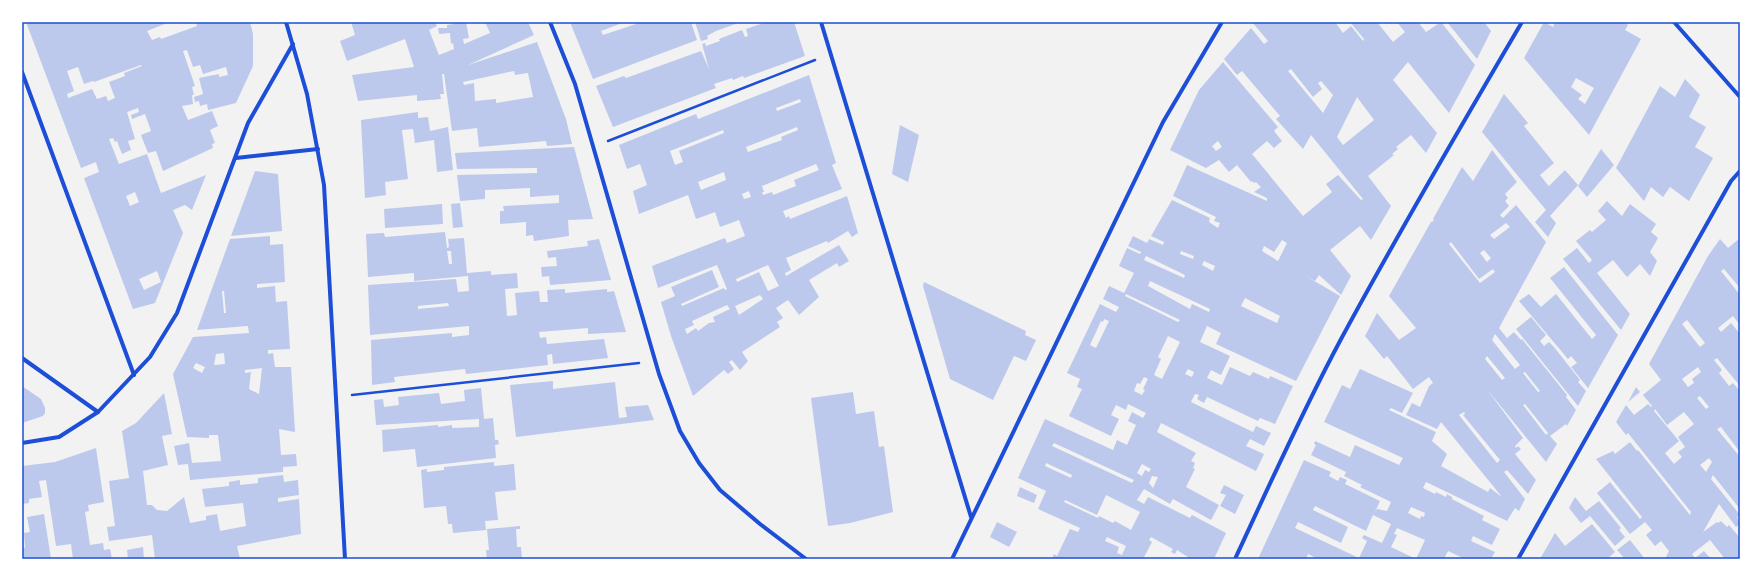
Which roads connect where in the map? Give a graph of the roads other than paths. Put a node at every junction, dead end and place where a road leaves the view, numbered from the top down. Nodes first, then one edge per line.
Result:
1 (286, 22) edge
2 (550, 22) edge
3 (821, 22) edge
4 (1222, 22) edge
5 (1522, 22) edge
6 (1674, 22) edge
7 (293, 44) junction
8 (22, 72) edge
9 (1740, 97) edge
10 (318, 149) junction
11 (236, 158) junction
12 (1740, 171) edge
13 (22, 358) edge
14 (134, 374) junction
15 (98, 412) junction
16 (22, 443) edge
17 (971, 518) junction
18 (345, 559) edge
19 (806, 559) edge
20 (952, 559) edge
21 (1235, 559) edge
22 (1518, 559) edge

1 - 7 street
2 - 19 street
3 - 17 street
4 - 17 street
5 - 21 street
6 - 9 street
7 - 10 street
7 - 11 street
8 - 14 street
10 - 11 street
10 - 18 street
11 - 14 street
12 - 22 street
13 - 15 street
14 - 15 street
15 - 16 street
17 - 20 street

